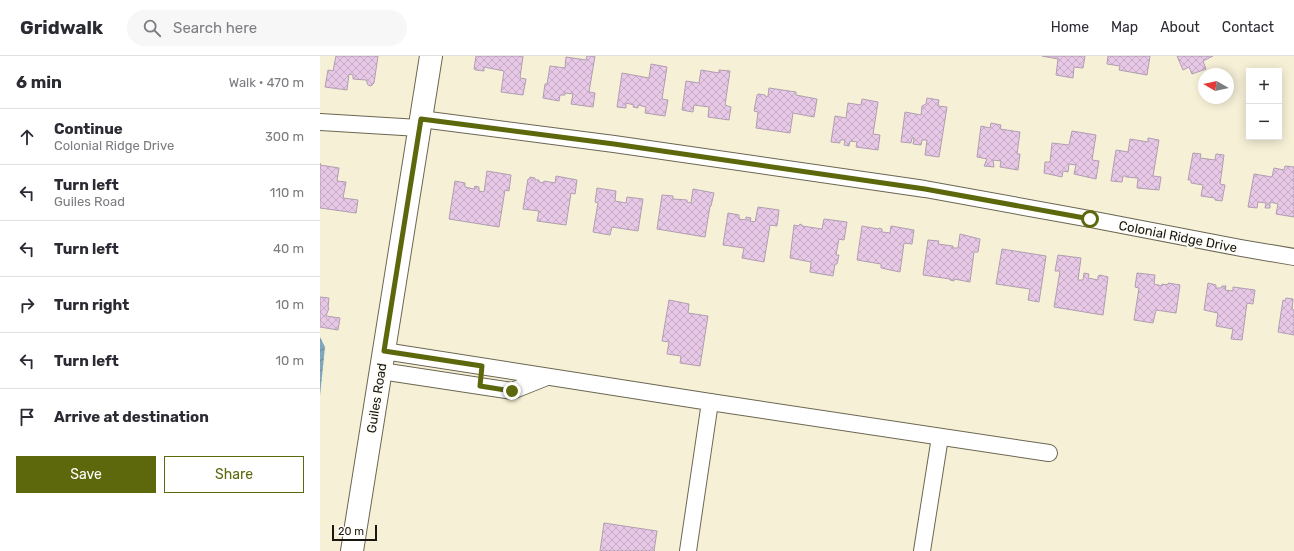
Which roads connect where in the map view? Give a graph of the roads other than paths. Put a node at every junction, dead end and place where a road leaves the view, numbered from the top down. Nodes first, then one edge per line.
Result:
1 (431, 56) edge
2 (320, 122) edge
3 (420, 124) junction
4 (1294, 257) edge
5 (383, 361) junction
6 (482, 366) junction
7 (548, 377) junction
8 (480, 386) junction
9 (710, 402) junction
10 (940, 436) junction
11 (1049, 453) dead end
12 (352, 551) edge
13 (688, 551) edge
14 (922, 551) edge

1 - 3 street, Guiles Road
2 - 3 street, Colonial Ridge Drive
3 - 4 street, Colonial Ridge Drive
3 - 5 street, Guiles Road
5 - 6 street
5 - 8 street
5 - 12 street, Guiles Road
6 - 7 street
6 - 8 street
7 - 8 street
7 - 9 street
9 - 10 street
9 - 13 street
10 - 11 street
10 - 14 street

